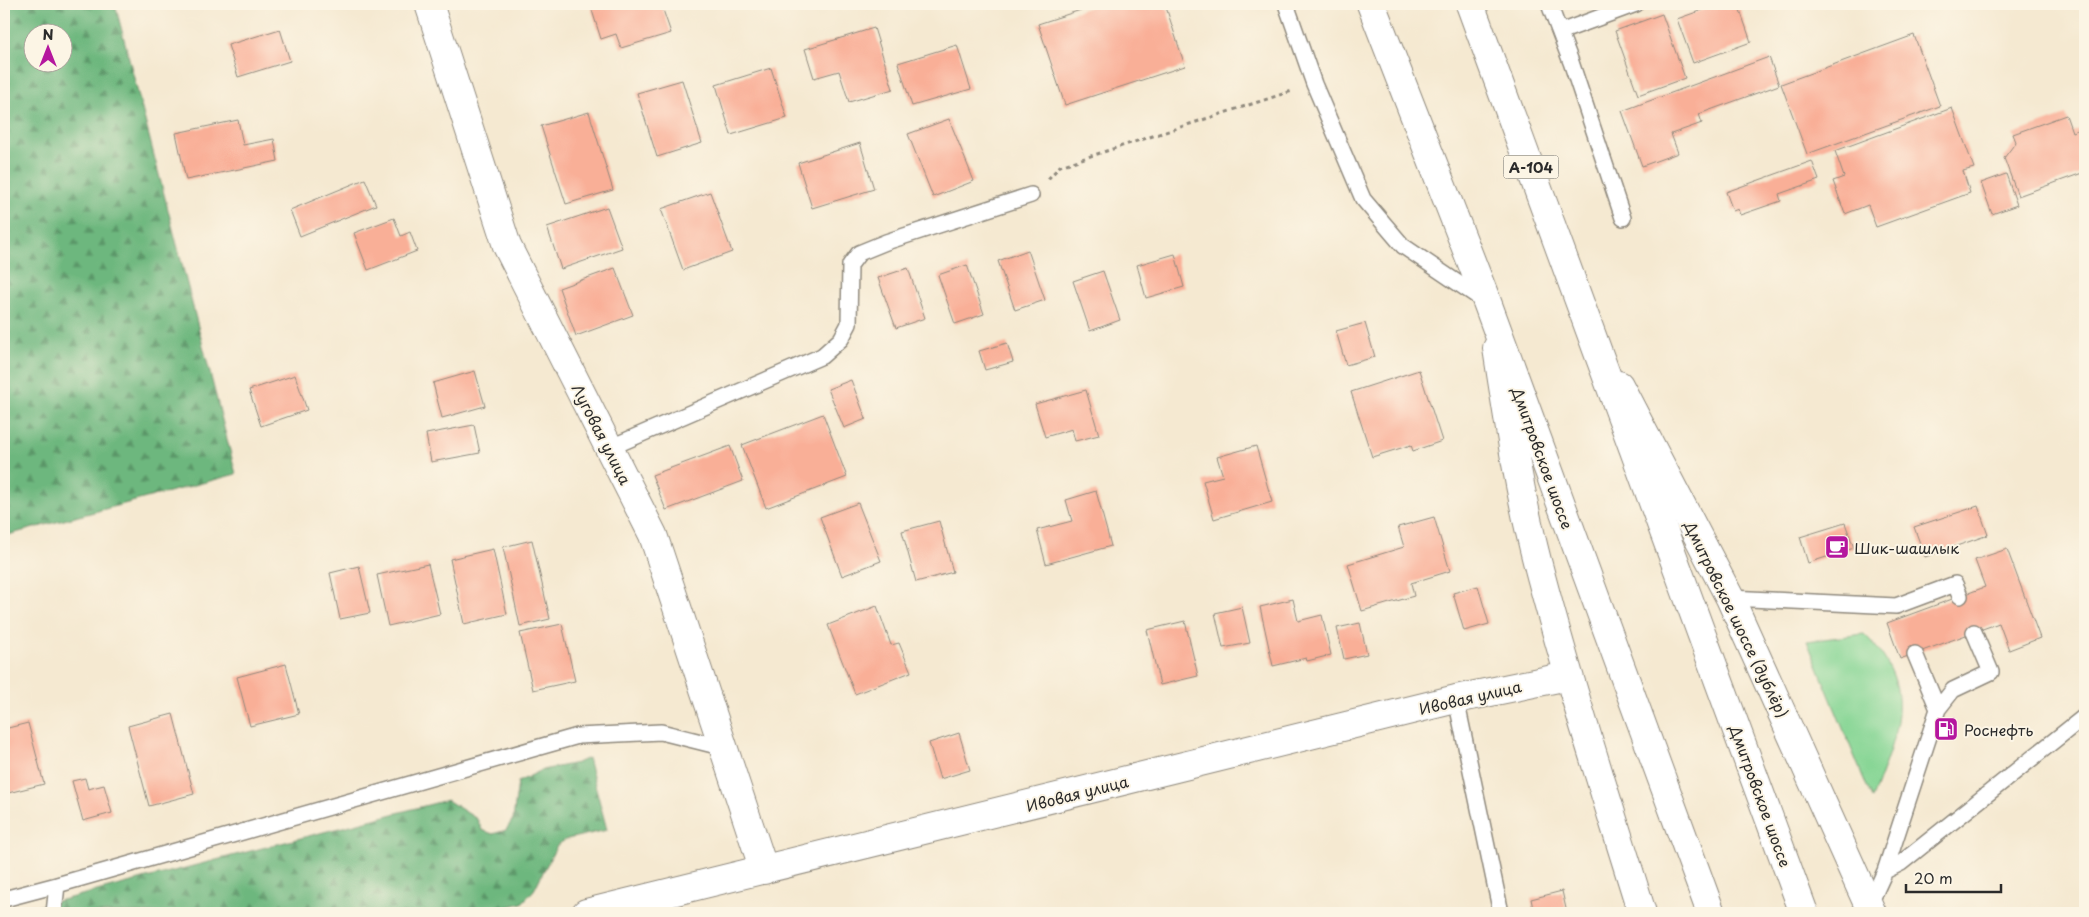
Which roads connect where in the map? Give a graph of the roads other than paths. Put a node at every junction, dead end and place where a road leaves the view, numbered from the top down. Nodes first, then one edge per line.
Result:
1 (429, 4) edge
2 (1286, 4) edge
3 (1371, 4) edge
4 (1470, 4) edge
5 (1549, 4) edge
6 (1636, 4) edge
7 (1560, 32) junction
8 (1031, 195) road end
9 (1623, 218) dead end
10 (1489, 310) junction
11 (1592, 330) junction
12 (609, 448) junction
13 (1960, 596) dead end
14 (1730, 598) junction
15 (1974, 632) dead end
16 (1915, 654) dead end
17 (1568, 676) junction
18 (1456, 700) junction
19 (1938, 709) junction
20 (2085, 716) edge
21 (725, 748) junction
22 (764, 870) junction
23 (1885, 871) junction
24 (57, 885) junction
25 (4, 899) edge
26 (1870, 910) edge
27 (54, 913) edge
28 (586, 913) edge
29 (1502, 913) edge
30 (1642, 913) edge
31 (1711, 913) edge
32 (1804, 913) edge

1 - 12 main road, Луговая улица
2 - 10 lane
3 - 10 main road, Дмитровское шоссе
4 - 11 main road, Дмитровское шоссе / А-104
5 - 7 lane
6 - 7 lane
7 - 9 lane
8 - 12 lane
10 - 17 main road
10 - 31 main road, Дмитровское шоссе
11 - 14 main road, Дмитровское шоссе (дублёр)
11 - 32 main road, Дмитровское шоссе
12 - 21 main road, Луговая улица
13 - 14 lane
14 - 26 main road, Дмитровское шоссе (дублёр)
15 - 19 lane
16 - 19 lane
17 - 18 main road, Ивовая улица
17 - 30 main road
18 - 22 main road, Ивовая улица
18 - 29 lane
19 - 23 lane
20 - 23 lane
21 - 22 main road, Луговая улица
21 - 24 lane
22 - 28 main road, Ивовая улица
23 - 26 lane
24 - 25 lane
24 - 27 lane

